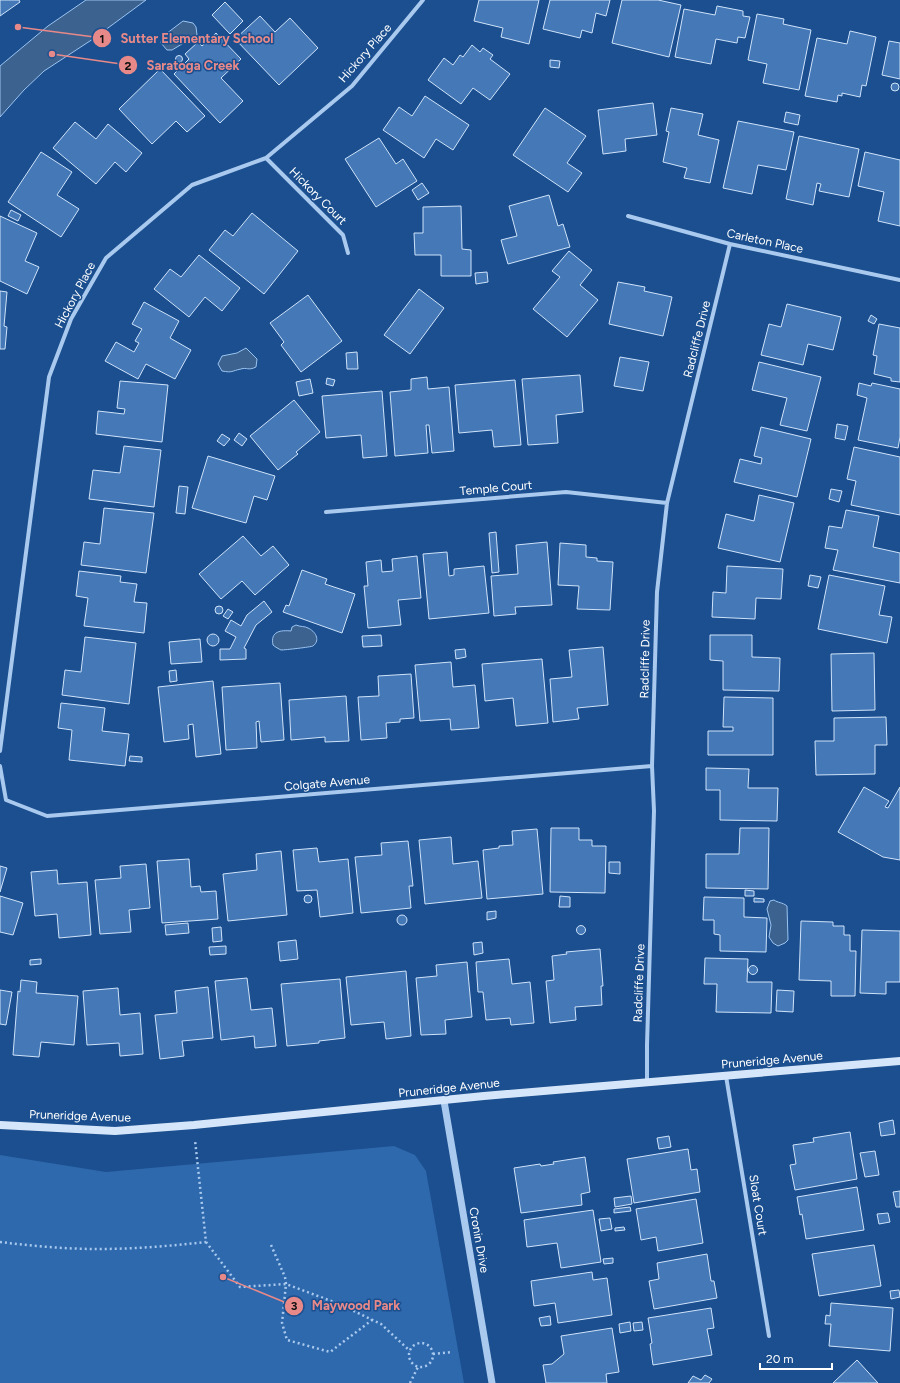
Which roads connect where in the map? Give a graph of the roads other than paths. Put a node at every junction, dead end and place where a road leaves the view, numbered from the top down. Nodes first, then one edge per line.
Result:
1 (423, 0) edge
2 (266, 158) junction
3 (628, 216) dead end
4 (730, 244) junction
5 (348, 253) dead end
6 (900, 280) edge
7 (667, 503) junction
8 (326, 512) dead end
9 (0, 751) edge
10 (0, 766) edge
11 (652, 766) junction
12 (900, 1061) edge
13 (726, 1076) junction
14 (647, 1083) junction
15 (444, 1100) junction
16 (0, 1125) edge
17 (769, 1336) dead end
18 (492, 1383) edge

1 - 2 street, Hickory Place
2 - 5 street, Hickory Court
2 - 9 street, Hickory Place
3 - 4 street, Carleton Place
4 - 6 street, Carleton Place
4 - 7 street, Radcliffe Drive
7 - 8 street, Temple Court
7 - 11 street, Radcliffe Drive
10 - 11 street, Colgate Avenue
11 - 14 street, Radcliffe Drive
12 - 13 main road, Pruneridge Avenue
13 - 14 main road, Pruneridge Avenue
13 - 17 street, Sloat Court
14 - 15 main road, Pruneridge Avenue
15 - 16 main road, Pruneridge Avenue
15 - 18 street, Cronin Drive

